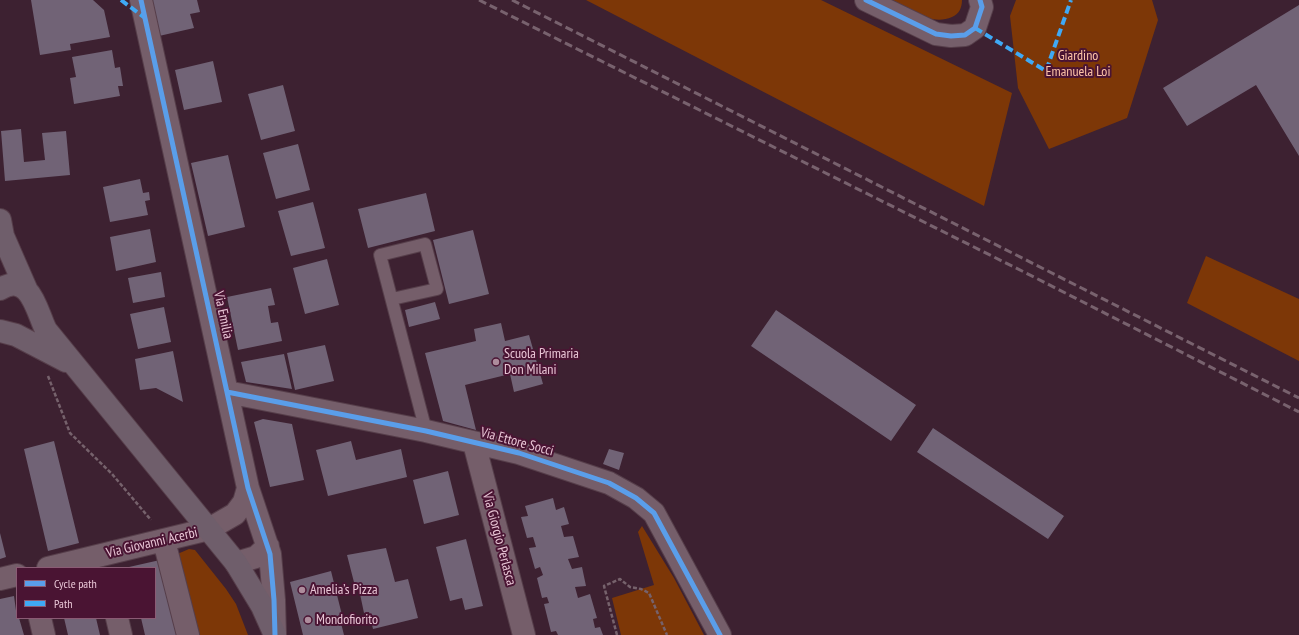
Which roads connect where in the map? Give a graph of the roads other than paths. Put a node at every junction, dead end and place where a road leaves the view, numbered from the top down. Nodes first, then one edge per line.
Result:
1 (141, 0) edge
2 (866, 0) edge
3 (980, 0) edge
4 (2, 228) edge
5 (0, 273) edge
6 (0, 289) edge
7 (32, 299) junction
8 (392, 299) junction
9 (17, 336) edge
10 (76, 366) junction
11 (228, 392) junction
12 (426, 431) junction
13 (474, 443) junction
14 (248, 488) junction
15 (209, 529) junction
16 (168, 540) junction
17 (268, 546) junction
18 (104, 562) edge
19 (236, 563) junction
20 (57, 567) edge
21 (16, 575) edge
22 (0, 579) edge
23 (40, 619) edge
24 (117, 619) edge
25 (44, 635) edge
26 (121, 635) edge
27 (188, 635) edge
28 (275, 635) edge
29 (524, 635) edge
30 (720, 635) edge

1 - 11 street, Via Emilia
2 - 3 street
4 - 5 main road
4 - 7 main road, Via Emilia
6 - 7 main road
7 - 9 main road
7 - 10 main road, Via Emilia
8 - 8 lane
8 - 12 lane
9 - 10 main road, Via Emilia
10 - 15 main road, Via Emilia
11 - 12 street, Via Ettore Socci
11 - 14 street, Via Emilia
12 - 13 street, Via Ettore Socci
13 - 29 street, Via Giorgio Perlasca
13 - 30 street, Via Ettore Socci
14 - 15 street
14 - 17 street, Via Emilia
15 - 16 street, Via Giovanni Acerbi
15 - 19 main road, Via Emilia
16 - 18 street, Via Giovanni Acerbi
16 - 27 street
17 - 19 street
17 - 28 street, Via Emilia
18 - 20 street, Via Giovanni Acerbi
19 - 28 main road, Via Emilia
21 - 22 street
23 - 25 street
24 - 26 street

